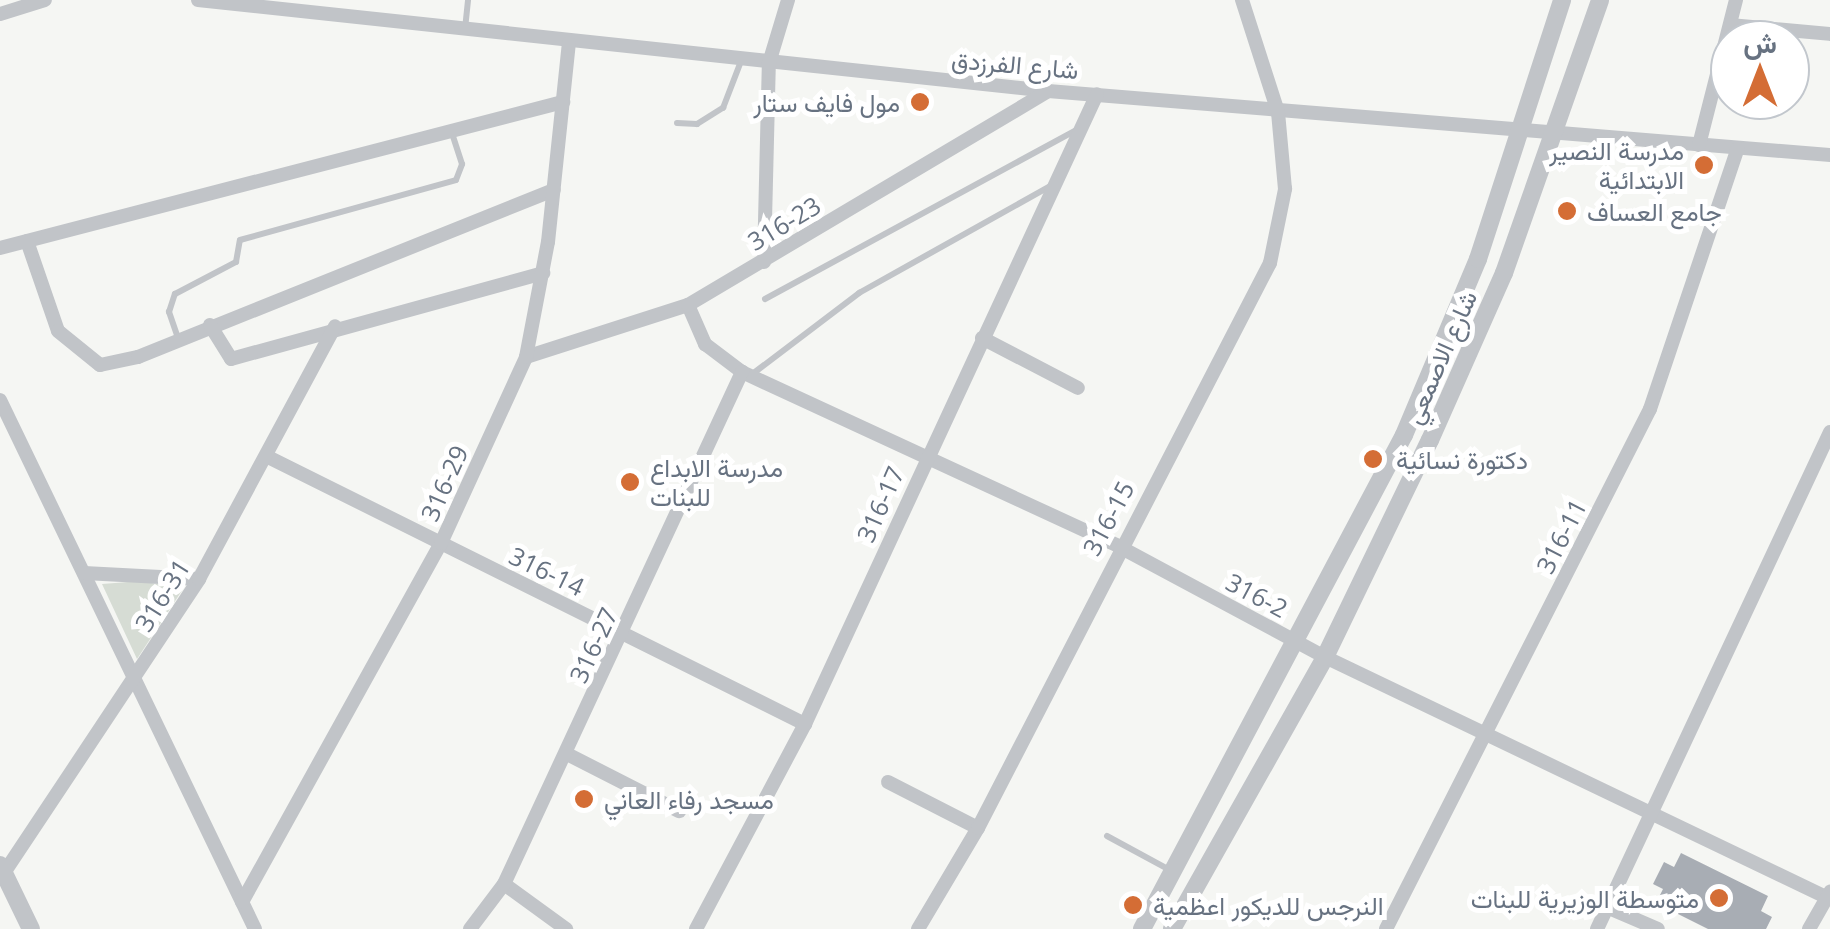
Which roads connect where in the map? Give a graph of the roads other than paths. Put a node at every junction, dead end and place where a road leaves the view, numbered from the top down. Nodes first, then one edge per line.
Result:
1 (45, 0) edge
2 (198, 0) edge
3 (468, 0) edge
4 (788, 0) edge
5 (1242, 0) edge
6 (1562, 0) edge
7 (1600, 0) edge
8 (0, 14) edge
9 (465, 30) junction
10 (570, 43) junction
11 (741, 60) junction
12 (769, 63) junction
13 (1048, 91) junction
14 (1097, 94) junction
15 (1710, 99) edge
16 (564, 102) junction
17 (1278, 112) junction
18 (678, 123) dead end
19 (1082, 127) junction
20 (451, 131) junction
21 (1522, 131) junction
22 (1556, 134) junction
23 (1698, 144) junction
24 (1738, 148) junction
25 (1830, 155) edge
26 (1055, 183) junction
27 (554, 190) junction
28 (27, 240) junction
29 (0, 248) edge
30 (764, 262) junction
31 (543, 273) junction
32 (765, 298) dead end
33 (688, 305) junction
34 (210, 326) junction
35 (335, 326) junction
36 (178, 338) junction
37 (982, 338) junction
38 (526, 357) junction
39 (746, 374) junction
40 (1078, 388) dead end
41 (0, 400) edge
42 (1830, 432) edge
43 (268, 457) junction
44 (925, 460) junction
45 (441, 543) junction
46 (1118, 546) junction
47 (84, 574) junction
48 (200, 579) junction
49 (623, 634) junction
50 (1296, 642) junction
51 (1325, 657) junction
52 (135, 680) junction
53 (805, 724) junction
54 (1487, 733) junction
55 (568, 754) junction
56 (888, 782) dead end
57 (679, 812) dead end
58 (1655, 814) junction
59 (978, 828) junction
60 (1107, 836) dead end
61 (2, 869) edge
62 (1174, 872) junction
63 (504, 884) junction
64 (1829, 896) edge
65 (242, 902) junction
66 (1609, 908) junction
67 (31, 929) edge
68 (255, 929) edge
69 (470, 929) edge
70 (566, 929) edge
71 (696, 929) edge
72 (918, 929) edge
73 (1142, 929) edge
74 (1172, 929) edge
75 (1386, 929) edge
76 (1598, 929) edge
77 (1658, 929) edge
78 (1809, 929) edge

1 - 8 street
2 - 9 street, شارع الفرزدق
3 - 9 lane
4 - 12 street
5 - 17 street, 316-15
6 - 21 street, شارع الاصمعي
7 - 22 street, شارع الاصمعي
9 - 10 street, شارع الفرزدق
10 - 11 street, شارع الفرزدق
10 - 16 street, 316-29
11 - 12 street, شارع الفرزدق
11 - 18 lane
12 - 13 street, شارع الفرزدق
12 - 30 street
13 - 14 street, شارع الفرزدق
13 - 30 street, 316-23
14 - 17 street, شارع الفرزدق
14 - 19 street, 316-17
15 - 23 street
16 - 20 street
16 - 27 street, 316-29
17 - 21 street, شارع الفرزدق
17 - 46 street, 316-15
19 - 26 street, 316-17
19 - 32 lane
20 - 28 street
20 - 36 lane
21 - 22 street, شارع الفرزدق
21 - 50 street, شارع الاصمعي
22 - 23 street, شارع الفرزدق
22 - 51 street, شارع الاصمعي
23 - 24 street, شارع الفرزدق
24 - 25 street, شارع الفرزدق
24 - 54 street, 316-11
26 - 37 street, 316-17
26 - 39 lane
27 - 31 street, 316-29
27 - 34 street
28 - 29 street
28 - 36 street
30 - 33 street, 316-23
31 - 35 street
31 - 38 street, 316-29
33 - 38 street, 316-23
33 - 39 street, 316-2
34 - 35 street
34 - 36 street
35 - 43 street, 316-31
37 - 40 street
37 - 44 street, 316-17
38 - 45 street, 316-29
39 - 44 street, 316-2
39 - 49 street, 316-27
41 - 47 street
42 - 58 street
43 - 45 street, 316-14
43 - 48 street, 316-31
44 - 46 street, 316-2
44 - 53 street, 316-17
45 - 49 street, 316-14
45 - 65 street, 316-29
46 - 50 street, 316-2
46 - 59 street, 316-15
47 - 48 street
47 - 52 street
48 - 52 street, 316-31
49 - 53 street, 316-14
49 - 55 street, 316-27
50 - 51 street, 316-2
50 - 62 street, شارع الاصمعي
51 - 54 street, 316-2
51 - 74 street, شارع الاصمعي
52 - 61 street, 316-31
52 - 65 street
53 - 71 street, 316-17
54 - 58 street, 316-2
54 - 75 street, 316-11
55 - 57 street
55 - 63 street, 316-27
56 - 59 street
58 - 64 street, 316-2
58 - 66 street
59 - 72 street, 316-15
60 - 62 lane
61 - 67 street
62 - 73 street, شارع الاصمعي
63 - 69 street, 316-27
63 - 70 street
64 - 78 street
65 - 68 street
66 - 76 street
66 - 77 street

